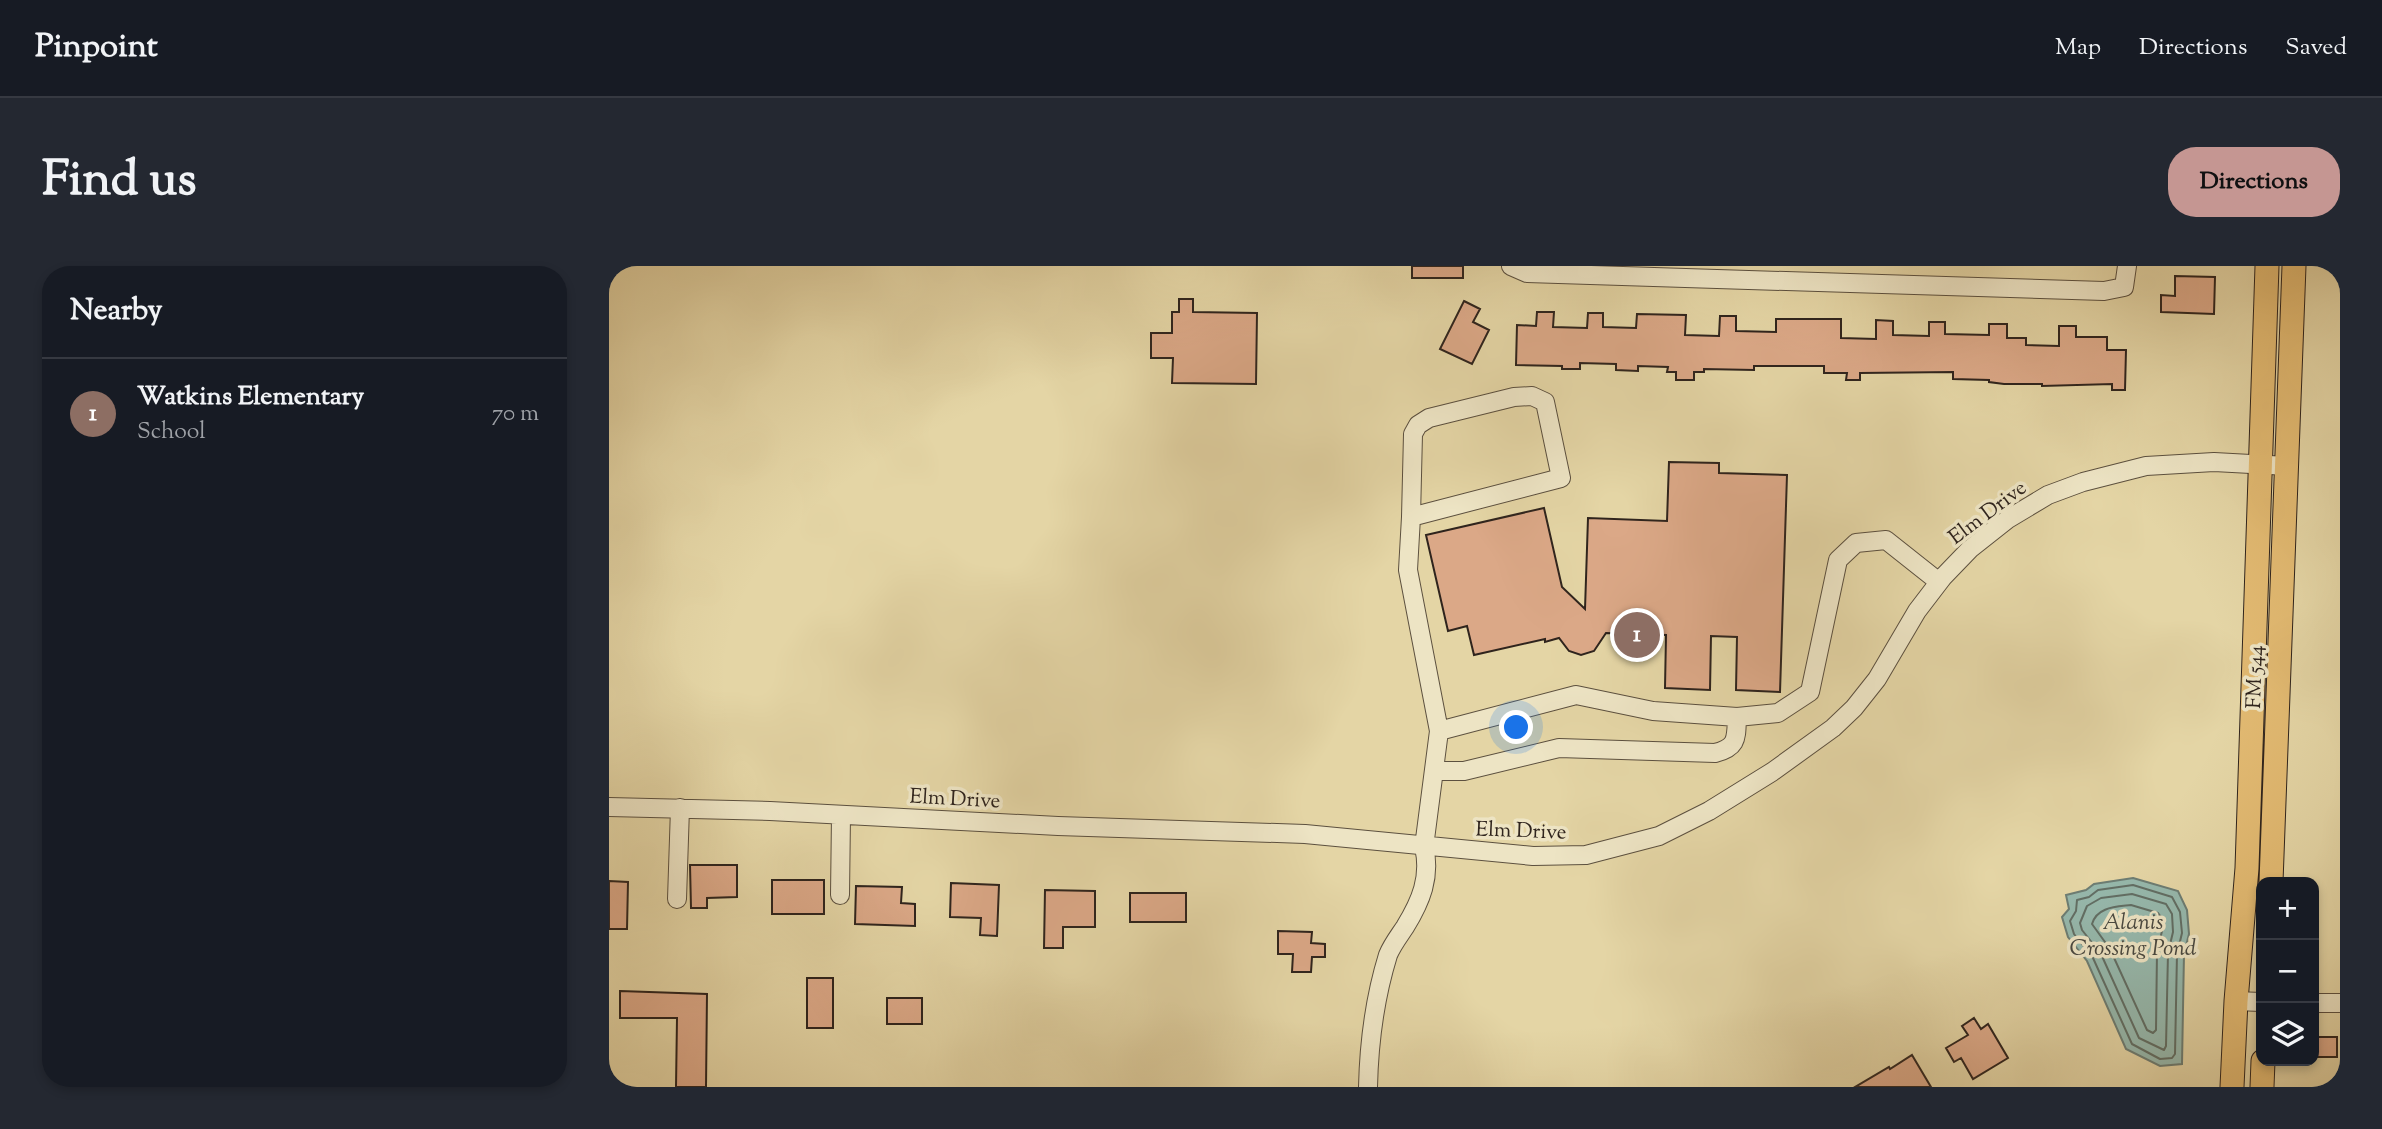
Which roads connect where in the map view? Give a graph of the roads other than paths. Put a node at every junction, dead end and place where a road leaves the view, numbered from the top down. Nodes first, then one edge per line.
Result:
1 (2127, 266) edge
2 (2267, 266) edge
3 (2294, 266) edge
4 (1511, 267) edge
5 (2262, 465) junction
6 (2288, 466) junction
7 (1411, 516) junction
8 (1939, 582) junction
9 (1737, 717) junction
10 (1439, 731) junction
11 (1434, 771) junction
12 (609, 807) edge
13 (680, 808) junction
14 (841, 815) junction
15 (1424, 847) junction
16 (2271, 877) edge
17 (840, 895) dead end
18 (677, 899) dead end
19 (2236, 1001) junction
20 (2256, 1002) edge
21 (2319, 1003) edge
22 (2340, 1003) edge
23 (2263, 1066) edge
24 (1368, 1087) edge
25 (2232, 1087) edge
26 (2262, 1087) edge

1 - 4 street
2 - 5 main road, FM 544
3 - 6 main road, FM 544
5 - 6 street, Elm Drive
5 - 8 street, Elm Drive
5 - 19 main road, FM 544
6 - 16 main road, FM 544
7 - 7 street
7 - 10 street
8 - 9 street
8 - 15 street, Elm Drive
9 - 10 street
9 - 11 street
10 - 11 street
11 - 15 street
12 - 13 street, Elm Drive
13 - 14 street, Elm Drive
13 - 18 street
14 - 15 street, Elm Drive
14 - 17 street
15 - 24 street
19 - 20 street
19 - 25 main road, FM 544
21 - 22 street
23 - 26 main road

